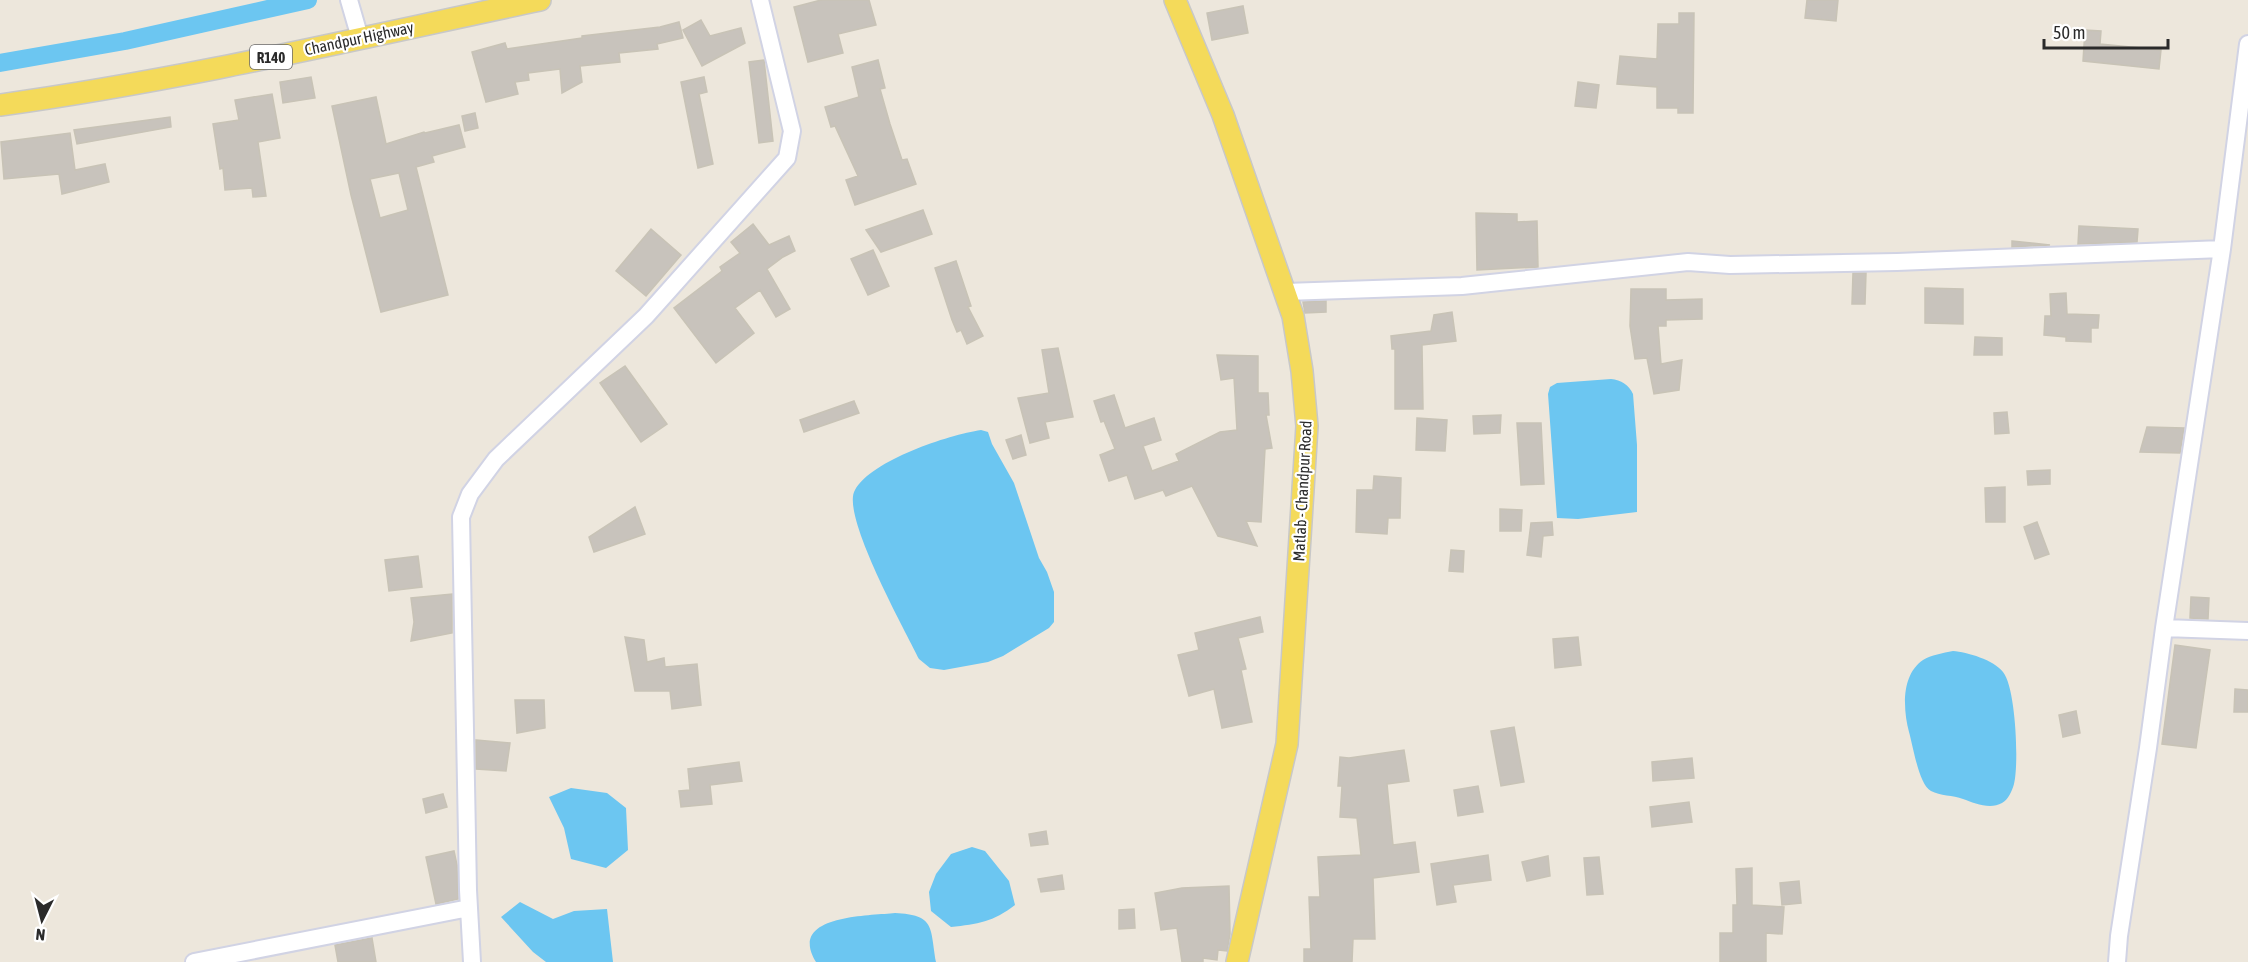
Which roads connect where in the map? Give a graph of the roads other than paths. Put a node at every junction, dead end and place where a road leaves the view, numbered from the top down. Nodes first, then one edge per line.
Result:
1 (540, 0) edge
2 (760, 0) edge
3 (1175, 0) edge
4 (351, 6) edge
5 (360, 38) junction
6 (2248, 44) edge
7 (0, 105) edge
8 (2222, 249) junction
9 (1285, 292) junction
10 (2164, 628) junction
11 (2248, 631) edge
12 (469, 908) junction
13 (194, 962) edge
14 (472, 962) edge
15 (1237, 962) edge
16 (2117, 962) edge

1 - 5 main road, Chandpur Highway / R140
2 - 12 street
3 - 9 main road, Matlab - Chandpur Road
4 - 5 street
5 - 7 main road, Chandpur Highway / R140
6 - 8 street
8 - 9 street
8 - 10 street
9 - 15 main road, Matlab - Chandpur Road
10 - 11 street
10 - 16 street
12 - 13 street
12 - 14 street

